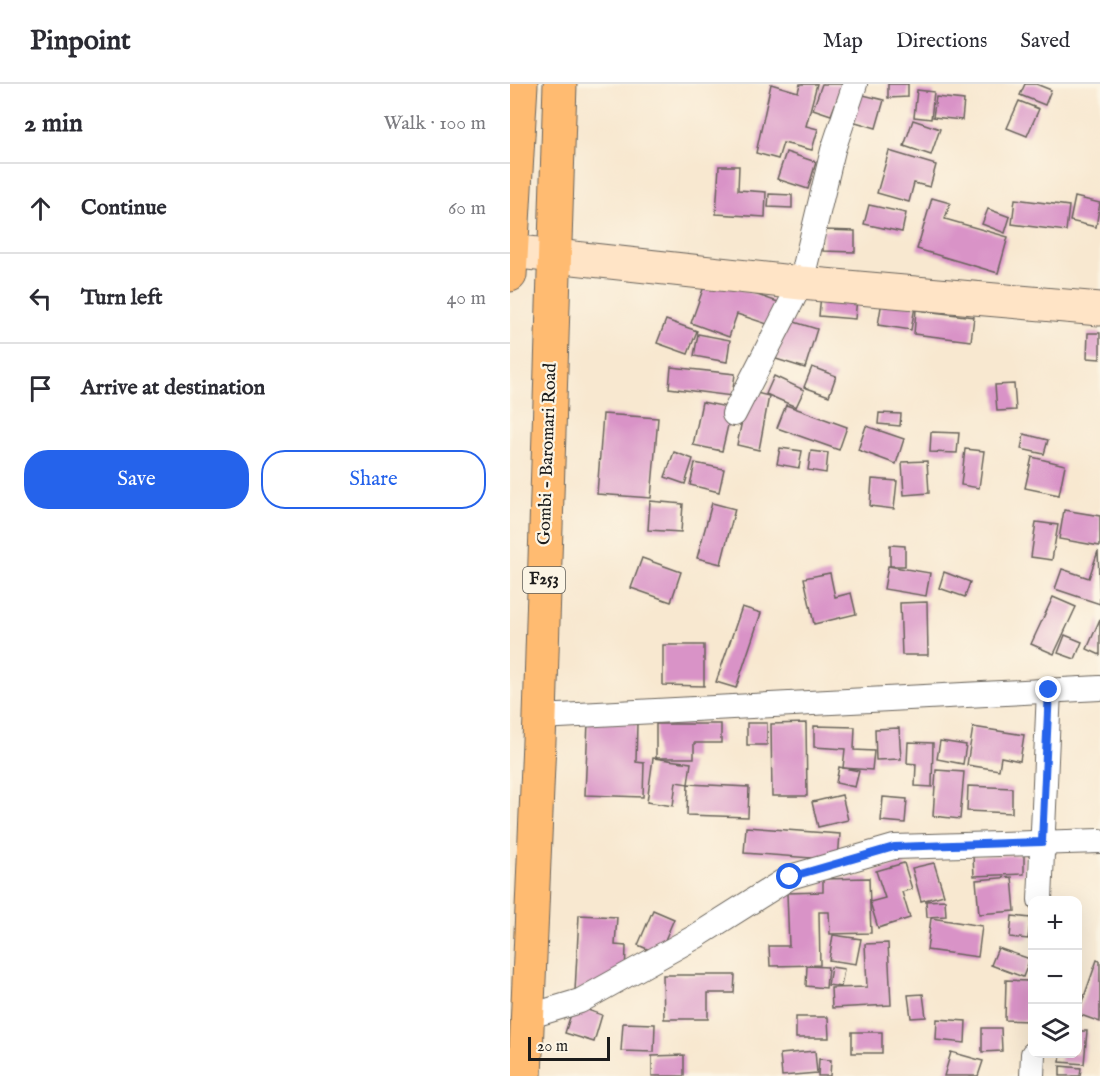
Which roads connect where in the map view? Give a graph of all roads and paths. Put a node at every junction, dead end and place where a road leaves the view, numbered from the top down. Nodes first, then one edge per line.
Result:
1 (521, 84) edge
2 (560, 84) edge
3 (855, 84) edge
4 (553, 255) junction
5 (510, 259) edge
6 (801, 283) junction
7 (1100, 309) edge
8 (734, 414) dead end
9 (1100, 688) edge
10 (1049, 690) junction
11 (540, 717) junction
12 (1100, 841) edge
13 (1042, 842) junction
14 (1040, 896) edge
15 (527, 1017) junction
16 (1033, 1058) edge
17 (525, 1076) edge
18 (1032, 1076) edge

1 - 5 main road
2 - 4 main road, Gombi - Baromari Road / F253
3 - 6 street
4 - 5 street
4 - 6 street
4 - 11 main road, Gombi - Baromari Road / F253
6 - 7 street
6 - 8 street
9 - 10 street
10 - 11 street
10 - 13 street
11 - 15 main road, Gombi - Baromari Road / F253
12 - 13 street
13 - 14 street
13 - 15 street
15 - 17 main road, Gombi - Baromari Road / F253
16 - 18 street

